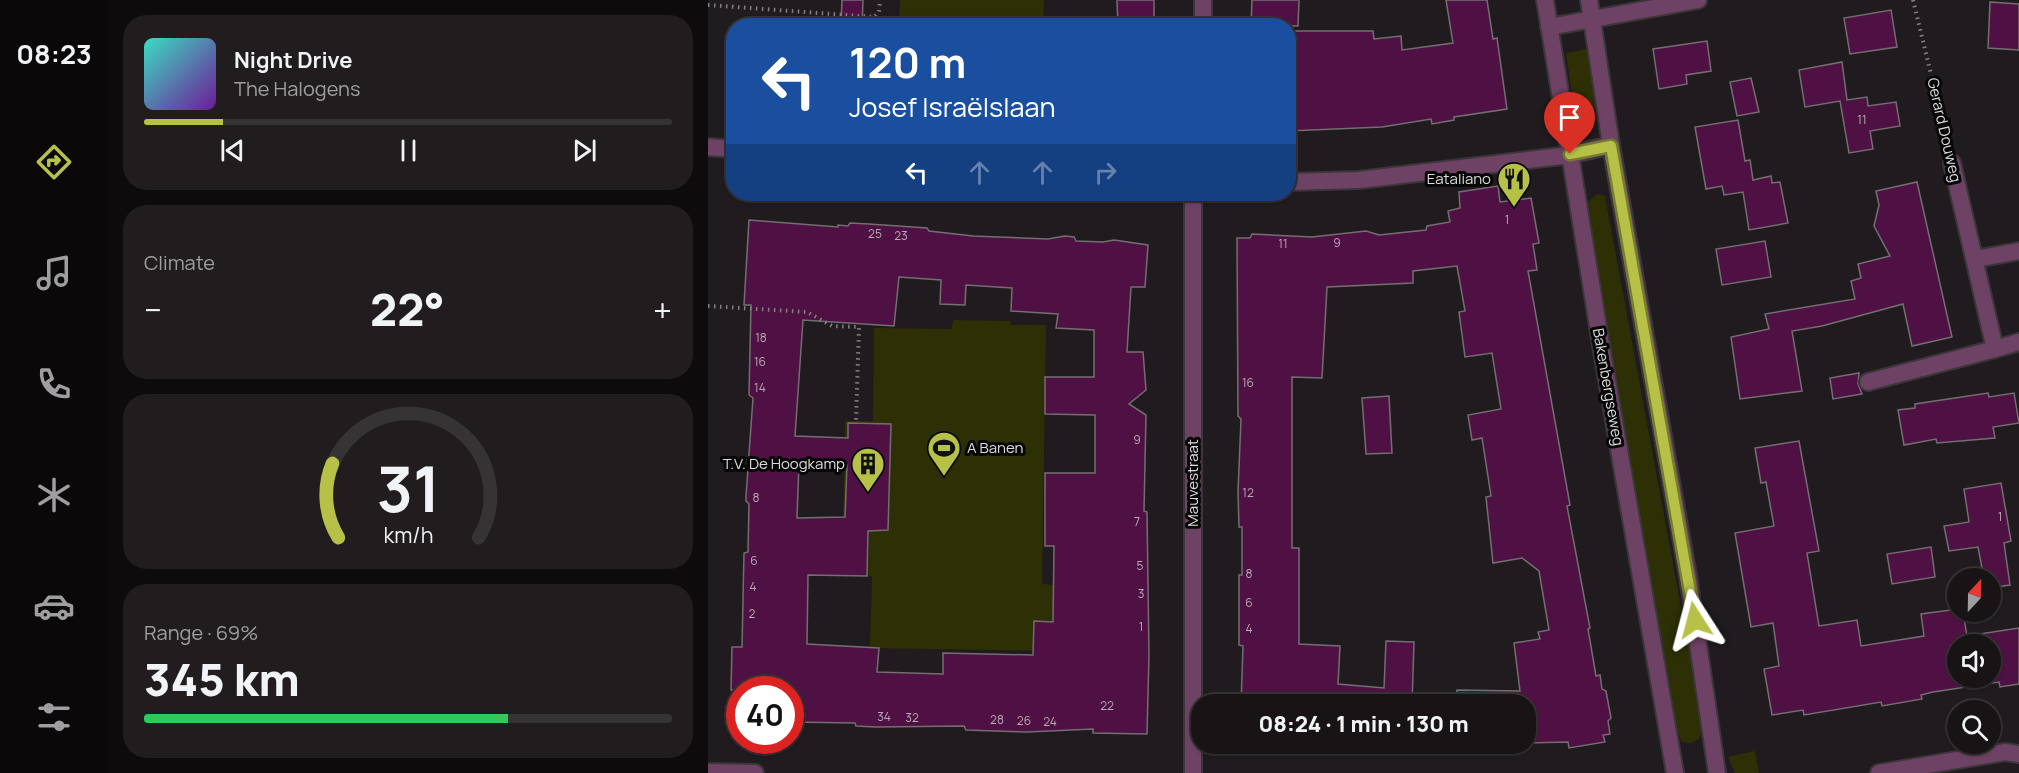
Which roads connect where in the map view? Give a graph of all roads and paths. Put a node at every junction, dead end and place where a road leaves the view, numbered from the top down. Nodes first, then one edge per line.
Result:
1 (880, 0) edge
2 (1203, 0) edge
3 (1545, 0) edge
4 (1589, 0) edge
5 (1698, 0) edge
6 (1913, 0) edge
7 (708, 5) edge
8 (1203, 18) edge
9 (1592, 19) junction
10 (1549, 27) junction
11 (1611, 146) junction
12 (708, 147) edge
13 (726, 148) edge
14 (1570, 154) junction
15 (1952, 163) joint
16 (1296, 182) edge
17 (1193, 201) edge
18 (2019, 251) edge
19 (1976, 260) junction
20 (708, 306) edge
21 (2019, 342) edge
22 (1995, 349) junction
23 (1868, 382) dead end
24 (856, 421) dead end
25 (2019, 754) edge
26 (708, 772) edge
27 (755, 773) edge
28 (1193, 773) edge
29 (1675, 773) edge
30 (1717, 773) edge
31 (1879, 773) edge

1 - 7 path
2 - 8 street
3 - 10 street, Bakenbergseweg
4 - 9 street
5 - 9 street
6 - 15 path, Gerard Douweg
9 - 10 street
9 - 11 street
10 - 14 street, Bakenbergseweg
11 - 14 street
11 - 30 street
12 - 13 street
14 - 16 street
14 - 29 street, Bakenbergseweg
15 - 19 street, Gerard Douweg
17 - 28 street, Mauvestraat
18 - 19 street
19 - 22 street, Gerard Douweg
20 - 24 path
21 - 22 street
22 - 23 street
25 - 31 street
26 - 27 street

